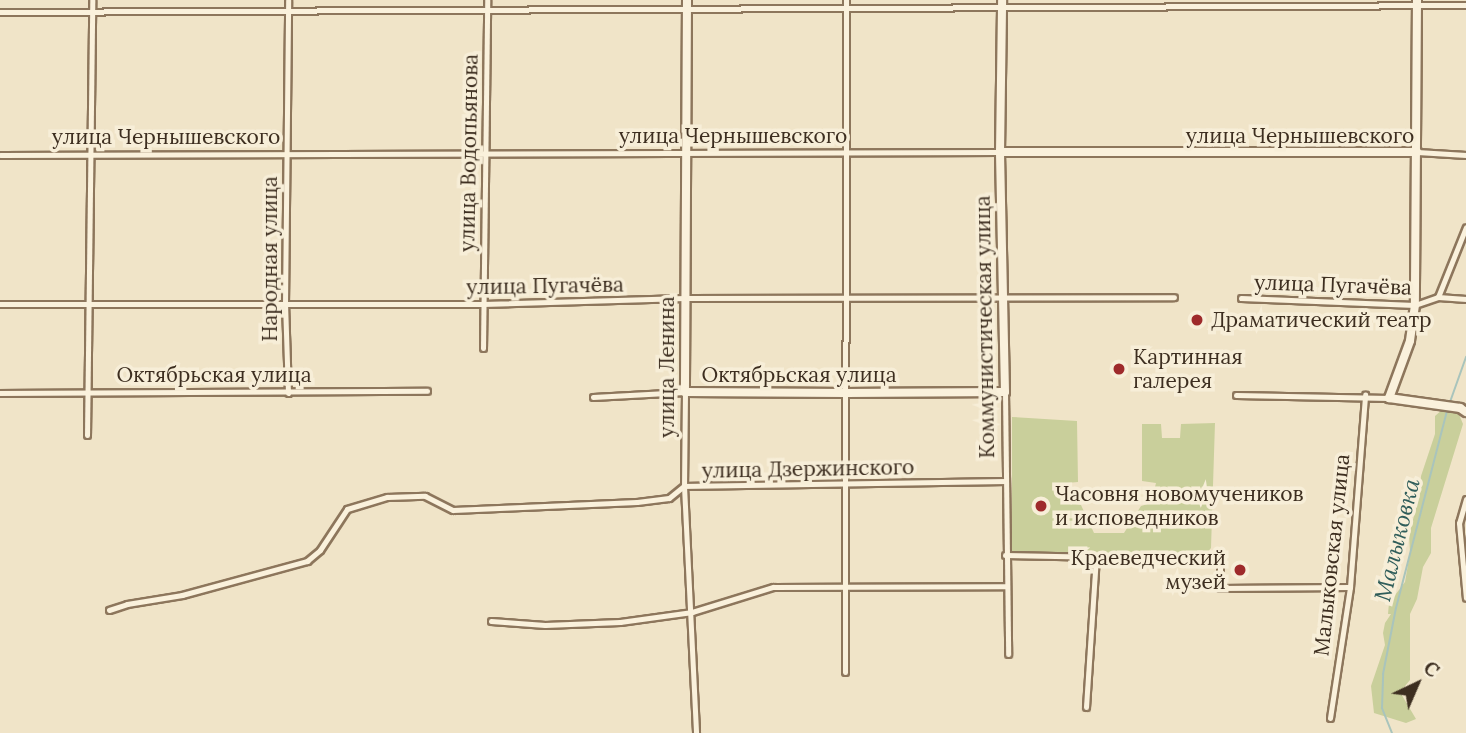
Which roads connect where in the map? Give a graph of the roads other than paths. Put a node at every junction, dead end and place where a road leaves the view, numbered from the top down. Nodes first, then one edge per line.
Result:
1 (92, 0) edge
2 (288, 0) edge
3 (487, 0) edge
4 (1417, 2) edge
5 (1002, 3) edge
6 (687, 4) edge
7 (846, 4) edge
8 (1466, 5) edge
9 (288, 8) junction
10 (487, 8) junction
11 (92, 10) junction
12 (0, 12) edge
13 (685, 151) junction
14 (1000, 152) junction
15 (1418, 152) junction
16 (847, 153) junction
17 (286, 154) junction
18 (0, 155) edge
19 (1466, 155) edge
20 (88, 156) junction
21 (485, 156) junction
22 (1466, 227) edge
23 (1004, 295) junction
24 (1174, 297) dead end
25 (1438, 297) junction
26 (685, 298) junction
27 (848, 298) junction
28 (1241, 298) dead end
29 (1466, 299) edge
30 (0, 304) edge
31 (285, 304) junction
32 (483, 304) junction
33 (88, 305) junction
34 (1415, 305) junction
35 (483, 348) dead end
36 (427, 391) dead end
37 (685, 392) junction
38 (1005, 392) junction
39 (0, 393) edge
40 (86, 393) junction
41 (288, 393) junction
42 (846, 393) junction
43 (1236, 395) dead end
44 (1365, 395) junction
45 (593, 397) dead end
46 (1389, 398) junction
47 (1466, 412) edge
48 (87, 435) dead end
49 (1004, 481) junction
50 (847, 483) junction
51 (684, 486) junction
52 (1466, 499) edge
53 (1005, 555) junction
54 (1096, 557) junction
55 (845, 585) junction
56 (1006, 586) junction
57 (1350, 587) junction
58 (1466, 598) edge
59 (109, 610) dead end
60 (692, 612) junction
61 (491, 621) dead end
62 (1008, 654) dead end
63 (845, 672) dead end
64 (1086, 707) dead end
65 (1330, 718) dead end
66 (696, 733) edge

1 - 11 street
2 - 9 street, Народная улица
3 - 10 street, улица Водопьянова
4 - 5 street
4 - 8 street
4 - 15 street
5 - 7 street
5 - 14 street, Коммунистическая улица
6 - 7 street
6 - 10 street
6 - 13 street, улица Ленина
7 - 16 street
9 - 10 street
9 - 11 street
9 - 17 street, Народная улица
10 - 21 street, улица Водопьянова
11 - 12 street
11 - 20 street
13 - 16 street, улица Чернышевского
13 - 21 street, улица Чернышевского
13 - 26 street, улица Ленина
14 - 15 street, улица Чернышевского
14 - 16 street, улица Чернышевского
14 - 23 street, Коммунистическая улица
15 - 19 street, улица Чернышевского
15 - 34 street
16 - 27 street
17 - 20 street, улица Чернышевского
17 - 21 street, улица Чернышевского
17 - 31 street, Народная улица
18 - 20 street, улица Чернышевского
20 - 33 street
21 - 32 street, улица Водопьянова
22 - 25 street
23 - 24 street, улица Пугачёва
23 - 27 street, улица Пугачёва
23 - 38 street, Коммунистическая улица
25 - 29 street, улица Пугачёва
25 - 34 street, улица Пугачёва
26 - 27 street, улица Пугачёва
26 - 32 street, улица Пугачёва
26 - 37 street, улица Ленина
27 - 42 street
28 - 34 street, улица Пугачёва
30 - 33 street, улица Пугачёва
31 - 32 street, улица Пугачёва
31 - 33 street, улица Пугачёва
31 - 41 street, Народная улица
32 - 35 street, улица Водопьянова
33 - 40 street
34 - 46 street
36 - 41 street, Октябрьская улица
37 - 42 street, Октябрьская улица
37 - 45 street, Октябрьская улица
37 - 51 street, улица Ленина
38 - 42 street, Октябрьская улица
38 - 49 street, Коммунистическая улица
39 - 40 street, Октябрьская улица
40 - 41 street, Октябрьская улица
40 - 48 street
42 - 50 street
43 - 44 street
44 - 46 street
44 - 57 street, Малыковская улица
46 - 47 street
49 - 50 street, улица Дзержинского
49 - 53 street, Коммунистическая улица
50 - 51 street, улица Дзержинского
50 - 55 street
51 - 59 street, улица Дзержинского
51 - 60 street, улица Ленина
52 - 58 street
53 - 54 street
53 - 56 street, Коммунистическая улица
54 - 57 street
54 - 64 street
55 - 56 street
55 - 60 street
55 - 63 street
56 - 62 street, Коммунистическая улица
57 - 65 street, Малыковская улица
60 - 61 street
60 - 66 street, улица Ленина

